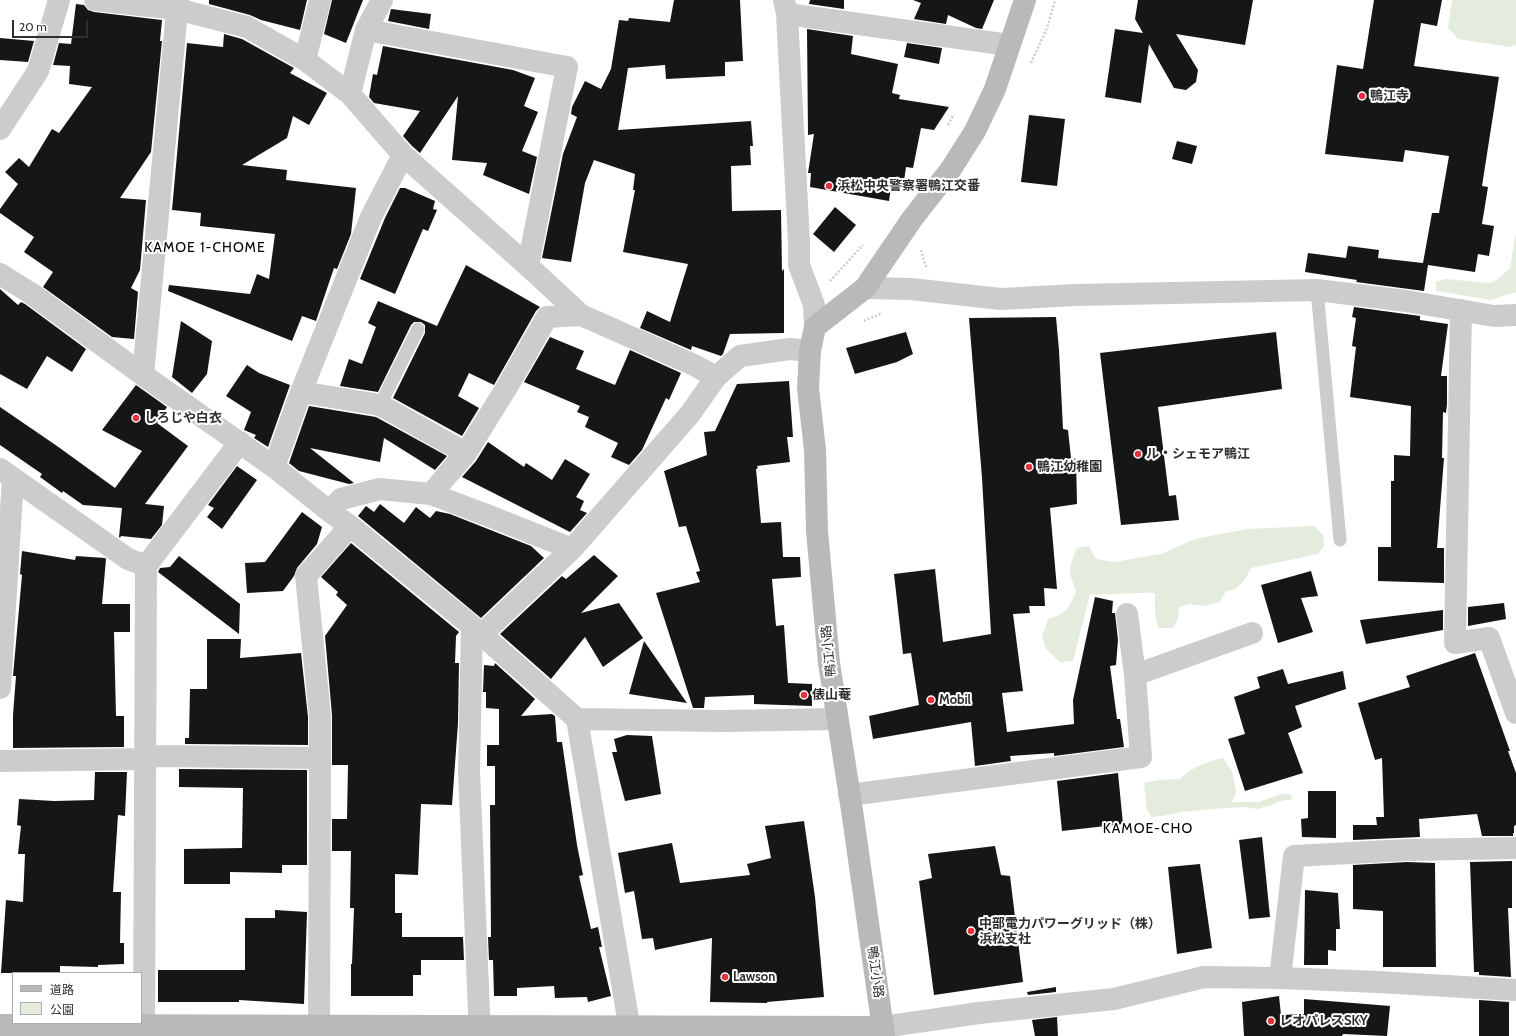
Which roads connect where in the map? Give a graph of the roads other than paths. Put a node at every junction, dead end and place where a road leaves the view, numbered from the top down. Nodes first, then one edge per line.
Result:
1 (59, 0) edge
2 (95, 0) edge
3 (320, 0) edge
4 (382, 0) edge
5 (1025, 0) edge
6 (177, 5) edge
7 (786, 7) edge
8 (366, 30) junction
9 (1009, 45) junction
10 (305, 60) junction
11 (350, 94) junction
12 (0, 129) edge
13 (403, 155) junction
14 (528, 266) junction
15 (0, 274) edge
16 (865, 288) junction
17 (1317, 290) junction
18 (1462, 310) junction
19 (581, 315) junction
20 (1516, 315) edge
21 (815, 327) junction
22 (418, 330) dead end
23 (810, 351) junction
24 (143, 375) junction
25 (716, 377) junction
26 (301, 392) junction
27 (380, 405) junction
28 (240, 442) junction
29 (466, 453) junction
30 (274, 467) junction
31 (7, 473) edge
32 (431, 494) junction
33 (329, 512) junction
34 (350, 526) junction
35 (1340, 540) dead end
36 (572, 549) junction
37 (146, 566) junction
38 (1127, 614) dead end
39 (477, 630) junction
40 (1252, 633) dead end
41 (1135, 674) junction
42 (0, 688) edge
43 (1516, 713) edge
44 (577, 719) junction
45 (838, 719) junction
46 (320, 758) junction
47 (145, 759) junction
48 (0, 761) edge
49 (849, 796) junction
50 (1516, 848) edge
51 (1280, 978) junction
52 (1516, 990) edge
53 (0, 1025) edge
54 (144, 1031) edge
55 (319, 1031) edge
56 (480, 1031) edge
57 (630, 1031) edge
58 (745, 1031) edge
59 (884, 1031) edge

1 - 12 street
2 - 6 street
3 - 10 street
4 - 8 street
5 - 9 street
6 - 10 street
6 - 24 street
7 - 9 street
7 - 21 street
8 - 11 street
8 - 14 street
9 - 16 street
10 - 11 street
11 - 13 street
13 - 14 street
13 - 26 street
14 - 19 street
15 - 24 street
16 - 17 street
16 - 21 street
17 - 18 street
17 - 35 lane
18 - 20 street
18 - 43 street
19 - 25 street
19 - 29 street
21 - 23 street, 鴨江小路
22 - 27 lane
23 - 25 street
23 - 45 street, 鴨江小路
24 - 28 street
25 - 36 street
26 - 27 street
26 - 30 street
27 - 29 street
28 - 30 street
28 - 37 street
29 - 32 street
30 - 33 street
31 - 37 street
31 - 42 street
32 - 33 street
32 - 36 street
33 - 34 street
34 - 39 street
34 - 46 street
36 - 39 street
37 - 47 street
38 - 41 street
39 - 44 street
39 - 56 street
40 - 41 street
41 - 49 street
44 - 45 street
44 - 57 street
45 - 49 street, 鴨江小路
46 - 47 street
46 - 55 street
47 - 48 street
47 - 54 street
49 - 59 street, 鴨江小路
50 - 51 street
51 - 52 street
51 - 59 street
53 - 54 street
54 - 55 street
55 - 56 street
56 - 57 street
57 - 58 street
58 - 59 street

